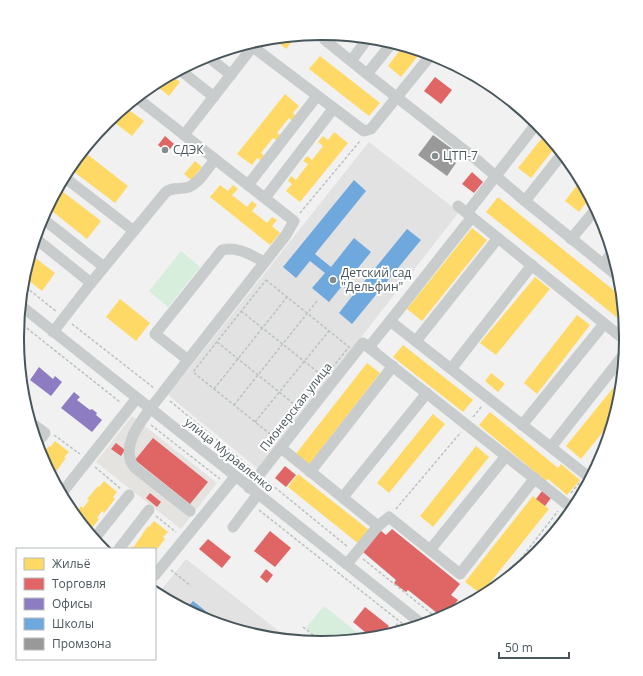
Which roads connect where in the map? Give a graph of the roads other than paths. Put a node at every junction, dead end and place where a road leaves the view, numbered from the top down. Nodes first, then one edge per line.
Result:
1 (325, 40) edge
2 (364, 44) edge
3 (259, 47) edge
4 (388, 48) edge
5 (251, 49) edge
6 (351, 60) junction
7 (426, 60) edge
8 (213, 61) edge
9 (185, 74) edge
10 (368, 74) junction
11 (231, 75) junction
12 (317, 96) junction
13 (214, 97) junction
14 (397, 97) junction
15 (141, 102) edge
16 (333, 109) junction
17 (533, 129) edge
18 (184, 135) junction
19 (559, 158) edge
20 (215, 159) junction
21 (495, 176) junction
22 (69, 181) edge
23 (248, 185) junction
24 (265, 198) junction
25 (525, 201) junction
26 (466, 212) junction
27 (592, 214) edge
28 (48, 222) edge
29 (134, 231) junction
30 (498, 238) junction
31 (572, 240) junction
32 (40, 242) edge
33 (608, 258) edge
34 (265, 262) junction
35 (603, 264) junction
36 (532, 265) junction
37 (104, 267) junction
38 (611, 271) edge
39 (91, 283) junction
40 (26, 310) edge
41 (390, 321) junction
42 (604, 324) junction
43 (53, 332) junction
44 (619, 335) edge
45 (416, 341) junction
46 (375, 352) junction
47 (188, 360) junction
48 (618, 361) edge
49 (393, 366) junction
50 (451, 369) junction
51 (427, 393) junction
52 (137, 398) junction
53 (150, 408) junction
54 (522, 425) junction
55 (38, 428) edge
56 (41, 438) edge
57 (551, 447) junction
58 (281, 448) junction
59 (506, 456) junction
60 (310, 472) junction
61 (585, 475) edge
62 (535, 478) junction
63 (232, 481) junction
64 (65, 489) edge
65 (129, 495) road end
66 (252, 495) junction
67 (343, 497) junction
68 (568, 504) edge
69 (149, 510) road end
70 (190, 511) dead end
71 (378, 526) junction
72 (233, 527) dead end
73 (98, 534) edge
74 (120, 548) edge
75 (430, 550) junction
76 (347, 564) junction
77 (156, 574) edge
78 (417, 620) edge

1 - 6 street
2 - 6 street
3 - 12 street
4 - 10 street
5 - 11 street
6 - 10 street
7 - 14 street
8 - 11 street
9 - 13 street
10 - 14 street
11 - 13 street
12 - 16 street
12 - 23 street
13 - 18 street
14 - 16 street
14 - 21 street
15 - 18 street
16 - 24 street
17 - 21 street
18 - 20 street
19 - 25 street
20 - 23 street
20 - 29 street
21 - 25 street
21 - 26 street
22 - 29 street
23 - 24 street
24 - 34 street
25 - 31 street
26 - 30 street
26 - 41 street
27 - 31 street
28 - 37 street
29 - 37 street
30 - 36 street
30 - 45 street
31 - 35 street
32 - 39 street
33 - 35 street
34 - 47 street
34 - 47 street
35 - 38 street
36 - 42 street
36 - 50 street
37 - 39 street
39 - 43 street
40 - 43 street, улица Муравленко
41 - 45 street
41 - 46 street
42 - 44 street
42 - 54 street
43 - 52 street, улица Муравленко
45 - 50 street
46 - 49 street
46 - 58 street, Пионерская улица
47 - 53 street
48 - 57 street
49 - 51 street
49 - 60 street
50 - 54 street
51 - 59 street
51 - 67 street
52 - 53 street, улица Муравленко
52 - 64 street
53 - 63 street, улица Муравленко
53 - 70 street
54 - 57 street
55 - 56 street
57 - 61 street
58 - 60 street
58 - 66 street, Пионерская улица
59 - 62 street
59 - 75 street
60 - 67 street
62 - 68 street
62 - 75 street
63 - 66 street, улица Муравленко
63 - 77 street
65 - 73 street
66 - 72 street, Пионерская улица
66 - 76 street, улица Муравленко
67 - 71 street
69 - 74 street
71 - 75 street
71 - 76 street
76 - 78 street, улица Муравленко

